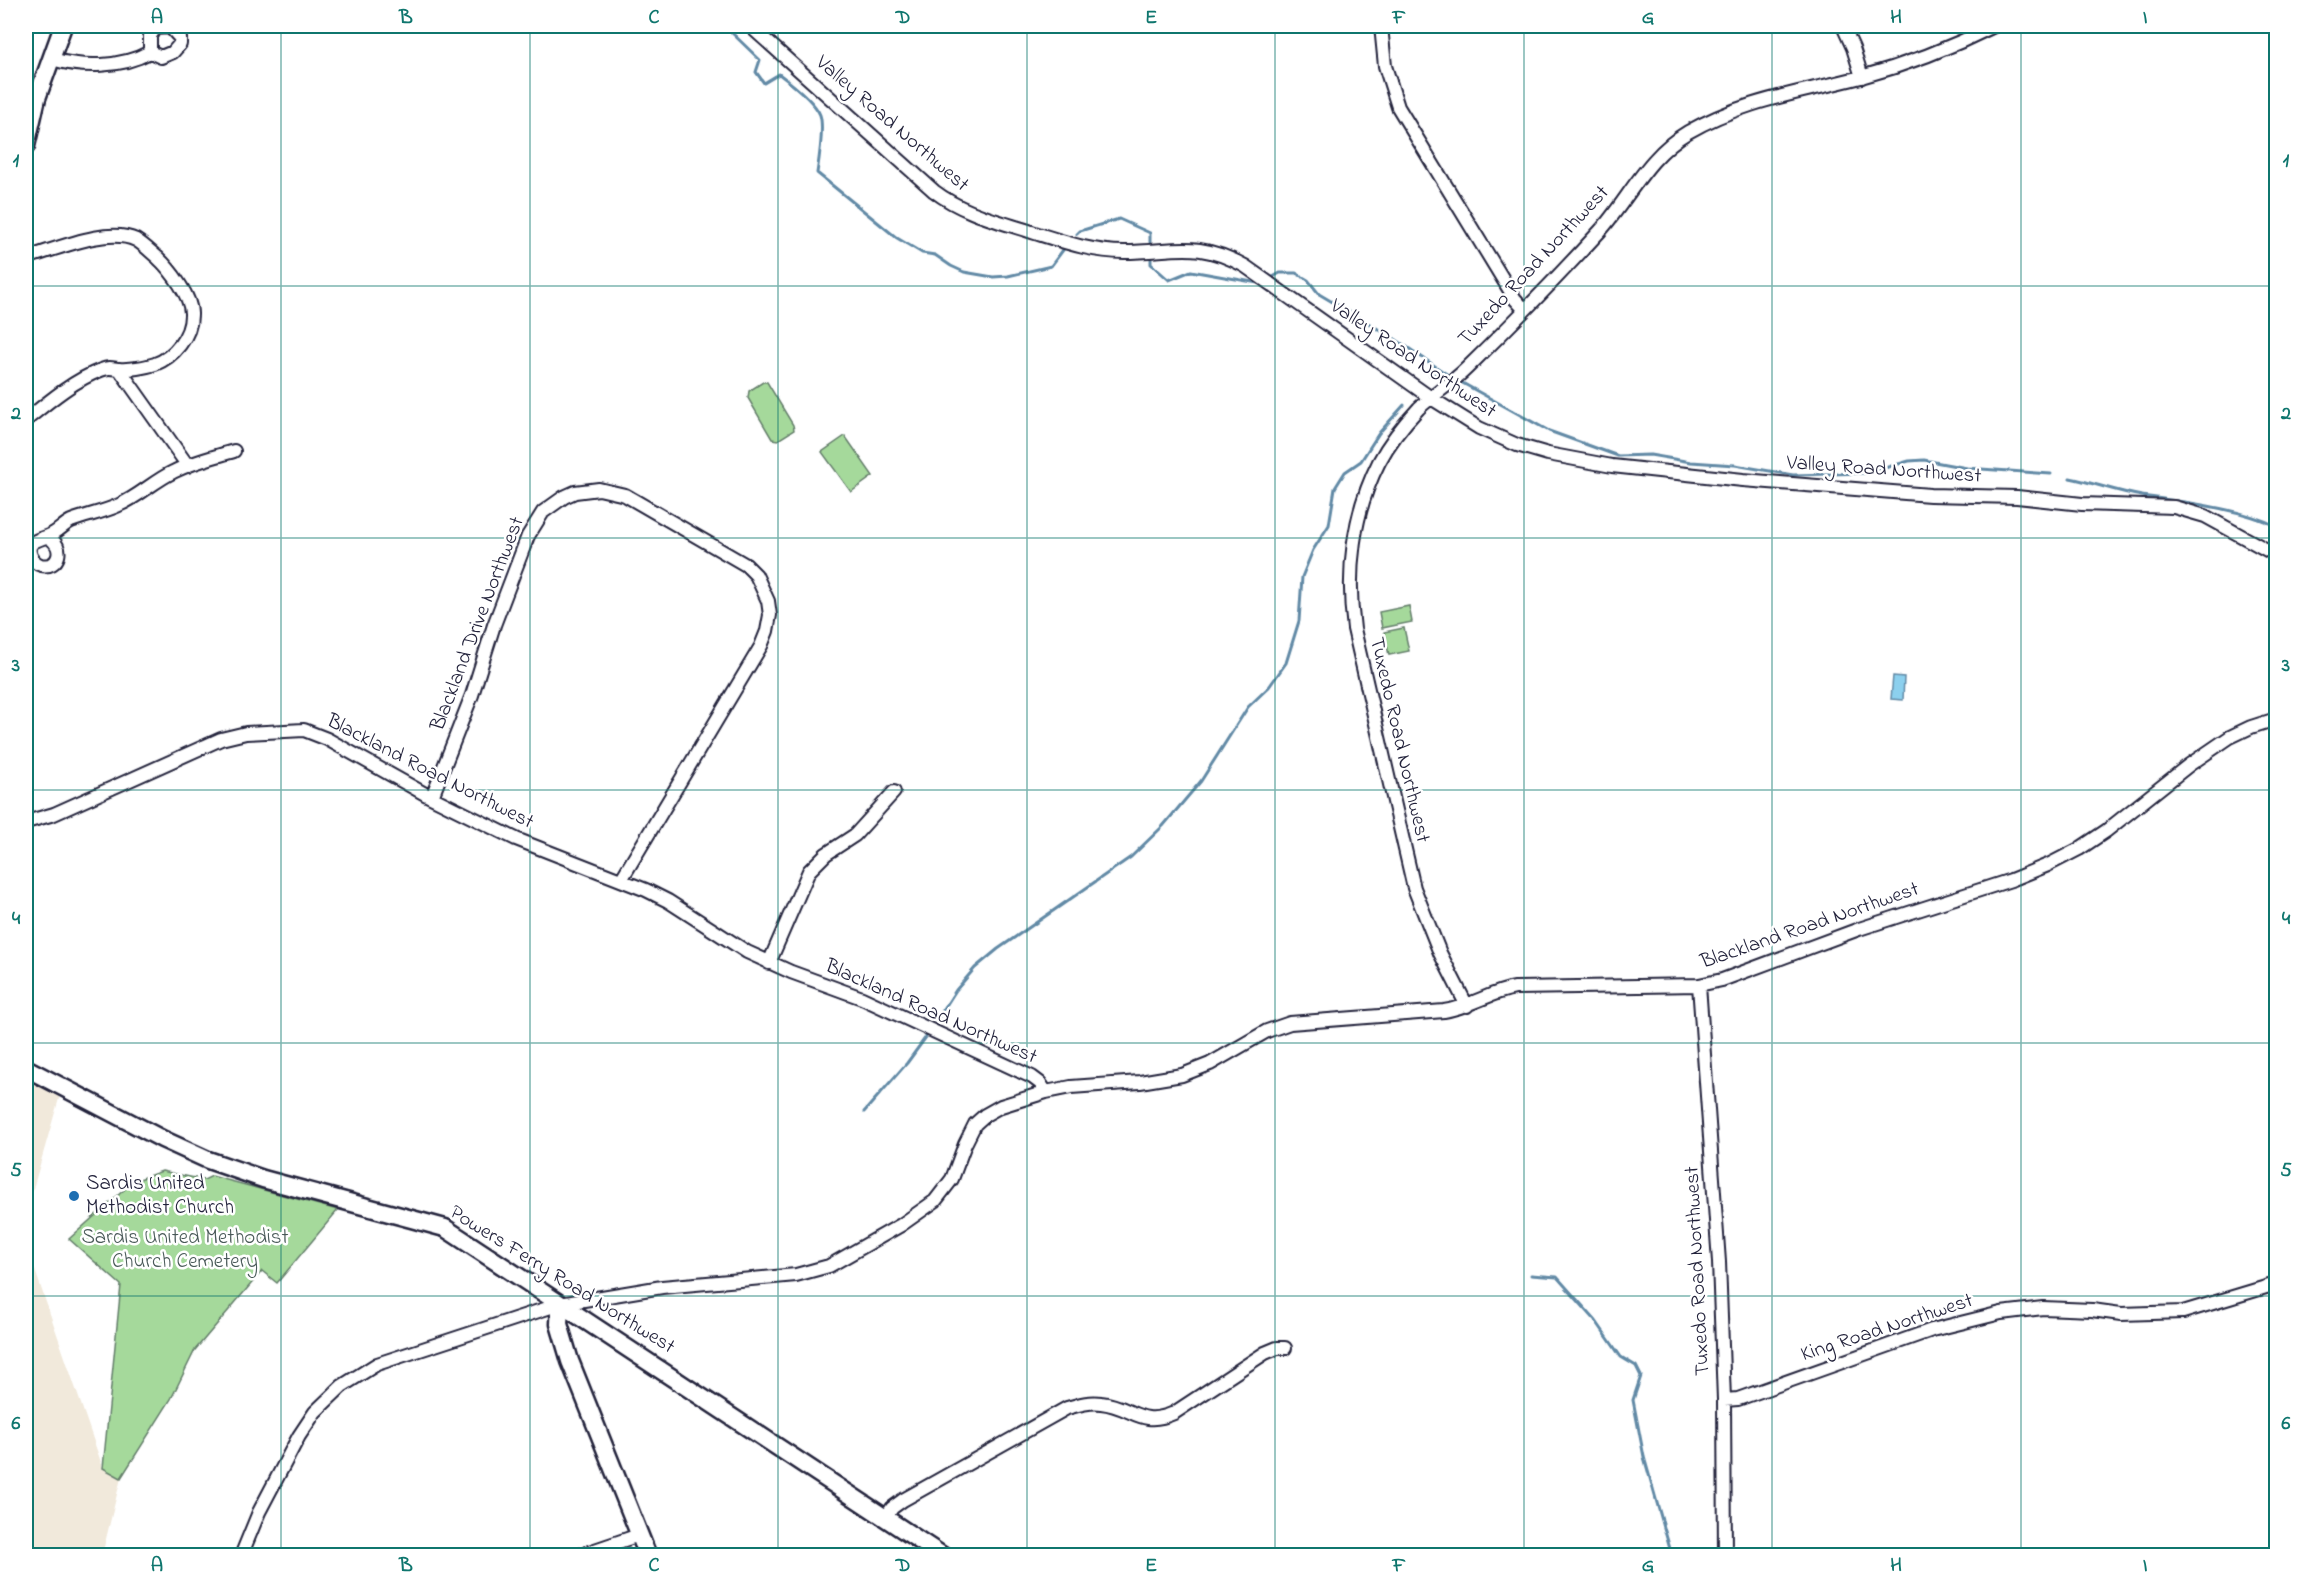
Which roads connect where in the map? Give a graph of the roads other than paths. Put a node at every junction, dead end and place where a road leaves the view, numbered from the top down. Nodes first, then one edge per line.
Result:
1 (63, 26) edge
2 (750, 26) edge
3 (1381, 26) edge
4 (1843, 26) edge
5 (1994, 26) edge
6 (150, 52) dead end
7 (51, 59) junction
8 (1862, 77) junction
9 (26, 146) edge
10 (26, 258) edge
11 (1525, 310) junction
12 (120, 370) junction
13 (1431, 398) junction
14 (26, 420) edge
15 (234, 451) dead end
16 (189, 466) junction
17 (48, 537) dead end
18 (2277, 555) edge
19 (2277, 719) edge
20 (894, 792) dead end
21 (432, 797) junction
22 (26, 822) edge
23 (621, 880) junction
24 (769, 963) junction
25 (1699, 985) junction
26 (1467, 1006) junction
27 (26, 1068) edge
28 (1046, 1092) junction
29 (2277, 1284) edge
30 (561, 1304) junction
31 (1285, 1348) dead end
32 (1724, 1400) junction
33 (885, 1519) junction
34 (639, 1535) junction
35 (241, 1556) edge
36 (577, 1556) edge
37 (648, 1556) edge
38 (943, 1556) edge
39 (1725, 1556) edge

1 - 7 street
2 - 13 street, Valley Road Northwest
3 - 11 street
4 - 8 street
5 - 8 street, Tuxedo Road Northwest
6 - 7 street
7 - 9 street
8 - 11 street, Tuxedo Road Northwest
10 - 12 street
11 - 13 street, Tuxedo Road Northwest
12 - 14 street
12 - 16 street
13 - 18 street, Valley Road Northwest
13 - 26 street, Tuxedo Road Northwest
15 - 16 street
16 - 17 street
19 - 25 street, Blackland Road Northwest
20 - 24 street
21 - 22 street, Blackland Road Northwest
21 - 23 street, Blackland Road Northwest
21 - 23 street, Blackland Drive Northwest
23 - 24 street, Blackland Road Northwest
24 - 28 street, Blackland Road Northwest
25 - 26 street, Blackland Road Northwest
25 - 32 street, Tuxedo Road Northwest
26 - 28 street, Blackland Road Northwest
27 - 30 street, Powers Ferry Road Northwest
28 - 30 street
29 - 32 street, King Road Northwest
30 - 33 street, Powers Ferry Road Northwest
30 - 34 street
30 - 35 street
31 - 33 street
32 - 39 street, Tuxedo Road Northwest
33 - 38 street, Powers Ferry Road Northwest
34 - 36 street
34 - 37 street

